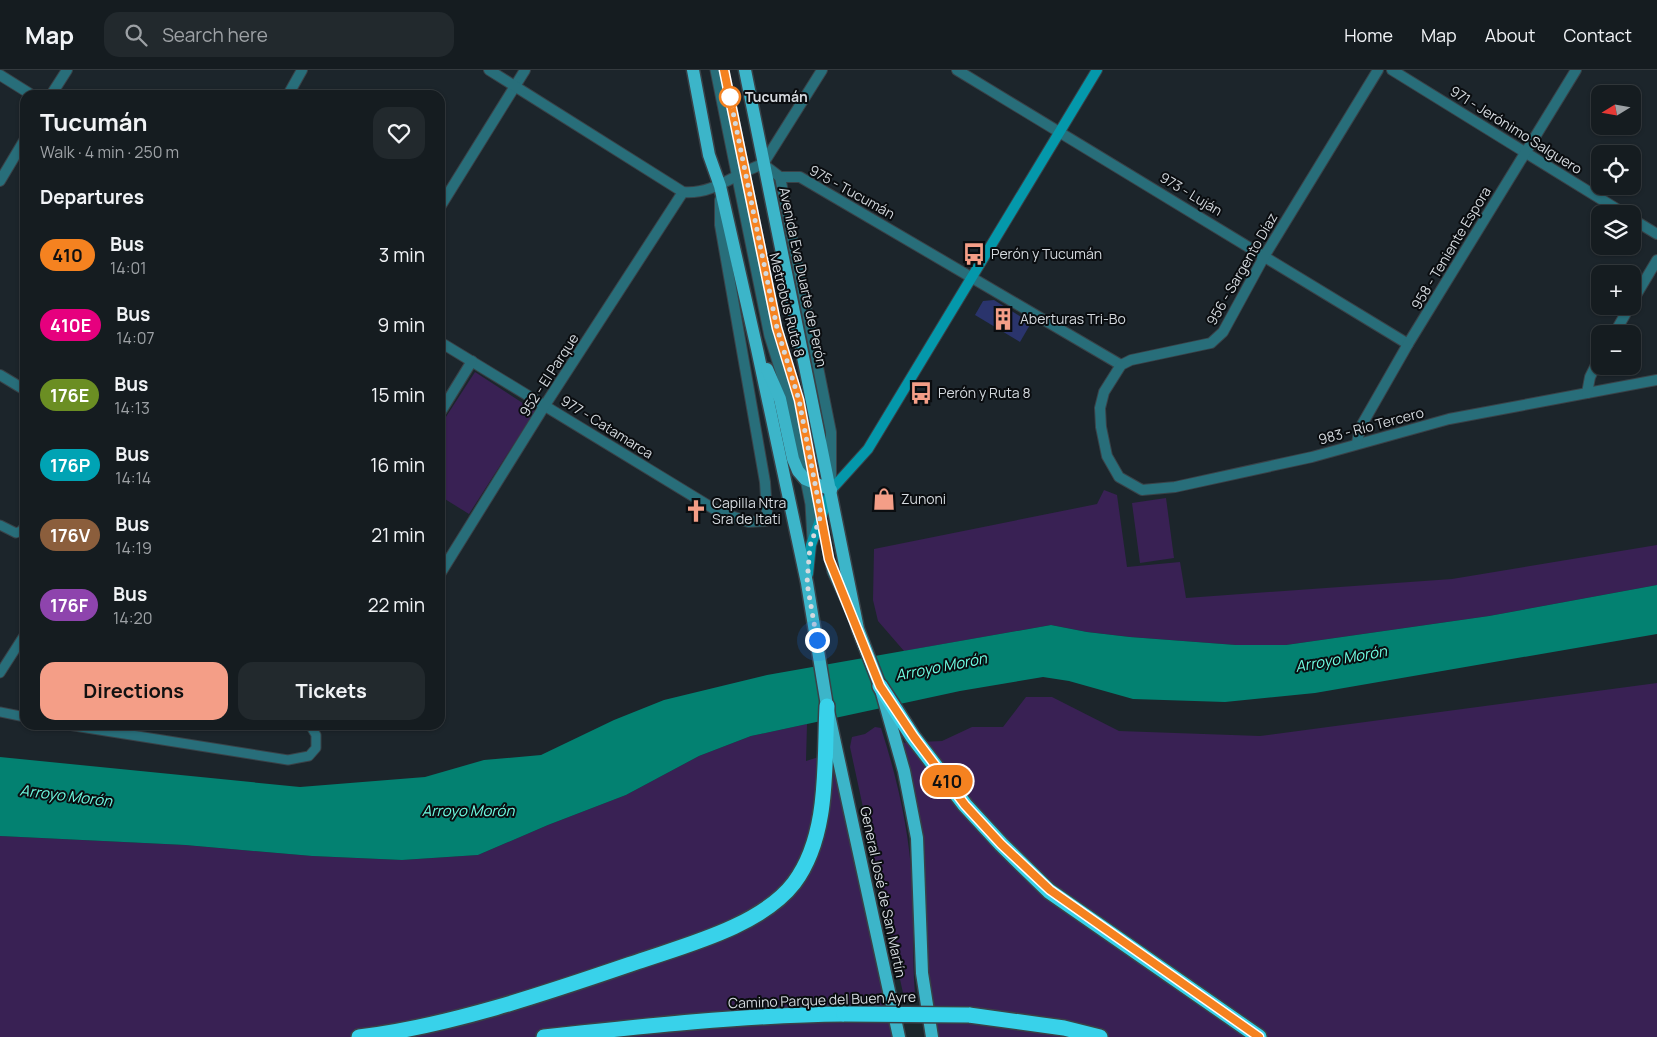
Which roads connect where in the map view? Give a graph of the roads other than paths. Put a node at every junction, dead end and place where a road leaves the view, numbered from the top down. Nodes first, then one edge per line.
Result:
1 (66, 70) edge
2 (302, 70) edge
3 (489, 70) edge
4 (525, 70) edge
5 (693, 70) edge
6 (715, 70) edge
7 (724, 70) edge
8 (745, 70) edge
9 (822, 70) edge
10 (957, 70) edge
11 (1097, 70) edge
12 (1378, 70) edge
13 (1392, 70) edge
14 (1576, 70) edge
15 (0, 75) edge
16 (515, 86) junction
17 (24, 90) edge
18 (54, 90) edge
19 (291, 90) edge
20 (1062, 132) junction
21 (20, 147) edge
22 (1526, 151) junction
23 (763, 164) junction
24 (740, 174) junction
25 (780, 177) junction
26 (0, 181) edge
27 (720, 186) junction
28 (683, 192) junction
29 (445, 199) edge
30 (1611, 205) edge
31 (1641, 224) edge
32 (1657, 234) edge
33 (1265, 255) junction
34 (1657, 260) edge
35 (973, 277) junction
36 (1641, 287) edge
37 (1408, 344) junction
38 (445, 345) edge
39 (757, 349) junction
40 (775, 359) junction
41 (472, 361) junction
42 (1121, 365) junction
43 (1591, 374) edge
44 (0, 375) edge
45 (1657, 380) edge
46 (20, 387) edge
47 (1587, 393) junction
48 (780, 398) junction
49 (445, 405) edge
50 (545, 405) junction
51 (1357, 443) junction
52 (810, 481) junction
53 (831, 490) junction
54 (821, 515) junction
55 (0, 525) edge
56 (20, 531) edge
57 (812, 540) junction
58 (445, 566) edge
59 (807, 583) junction
60 (858, 629) junction
61 (20, 642) edge
62 (0, 673) edge
63 (880, 686) junction
64 (827, 706) joint
65 (0, 712) edge
66 (20, 714) edge
67 (112, 730) edge
68 (313, 730) edge
69 (896, 743) joint
70 (832, 754) junction
71 (359, 1037) edge
72 (544, 1037) edge
73 (899, 1037) edge
74 (932, 1037) edge
75 (1100, 1037) edge
76 (1259, 1037) edge

1 - 18 street
2 - 19 street
3 - 16 street
4 - 16 street
5 - 27 main road
6 - 24 lane, Metrobús Ruta 8
7 - 24 lane, Metrobús Ruta 8
8 - 23 main road, Avenida Eva Duarte de Perón
9 - 23 street
10 - 20 street, 973 - Luján
11 - 20 main road
12 - 33 street, 956 - Sargento Díaz
13 - 22 street, 971 - Jerónimo Salguero
14 - 22 street, 958 - Teniente Espora
15 - 17 street
16 - 28 street
16 - 29 street
20 - 33 street, 973 - Luján
20 - 35 main road
21 - 26 street
22 - 30 street, 971 - Jerónimo Salguero
22 - 37 street, 958 - Teniente Espora
23 - 24 street
23 - 25 street
23 - 53 main road, Avenida Eva Duarte de Perón
24 - 27 street
24 - 40 lane, Metrobús Ruta 8
24 - 52 lane, Metrobús Ruta 8
25 - 35 street, 975 - Tucumán
25 - 53 street, Avenida Eva Duarte de Perón
27 - 28 street
27 - 39 main road
27 - 50 street, 977 - Catamarca
28 - 50 street, 952 - El Parque
31 - 32 street
33 - 37 street, 973 - Luján
33 - 42 street, 956 - Sargento Díaz
34 - 36 street
35 - 42 street, 975 - Tucumán
35 - 53 main road
37 - 51 street, 958 - Teniente Espora
38 - 41 street, 977 - Catamarca
39 - 48 main road
39 - 59 main road
40 - 48 lane, Metrobús Ruta 8
40 - 52 lane, Metrobús Ruta 8
41 - 49 street
41 - 50 street, 977 - Catamarca
42 - 51 street, 983 - Río Tercero
43 - 47 street
44 - 46 street
45 - 47 street, 983 - Río Tercero
47 - 51 street, 983 - Río Tercero
48 - 52 main road
50 - 58 street, 952 - El Parque
52 - 53 main road
52 - 54 lane, Metrobús Ruta 8
52 - 57 lane, Metrobús Ruta 8
53 - 54 main road
53 - 60 main road, Avenida Eva Duarte de Perón
54 - 57 main road
54 - 60 lane, Metrobús Ruta 8
55 - 56 lane
57 - 59 main road
59 - 64 main road
60 - 63 main road, Avenida Eva Duarte de Perón
61 - 62 lane
63 - 69 main road, Avenida Eva Duarte de Perón
63 - 76 highway
64 - 70 highway
65 - 66 lane
67 - 68 lane
69 - 74 main road, General José de San Martín
70 - 71 highway
70 - 73 main road, General José de San Martín
72 - 75 highway, Camino Parque del Buen Ayre, bridge

